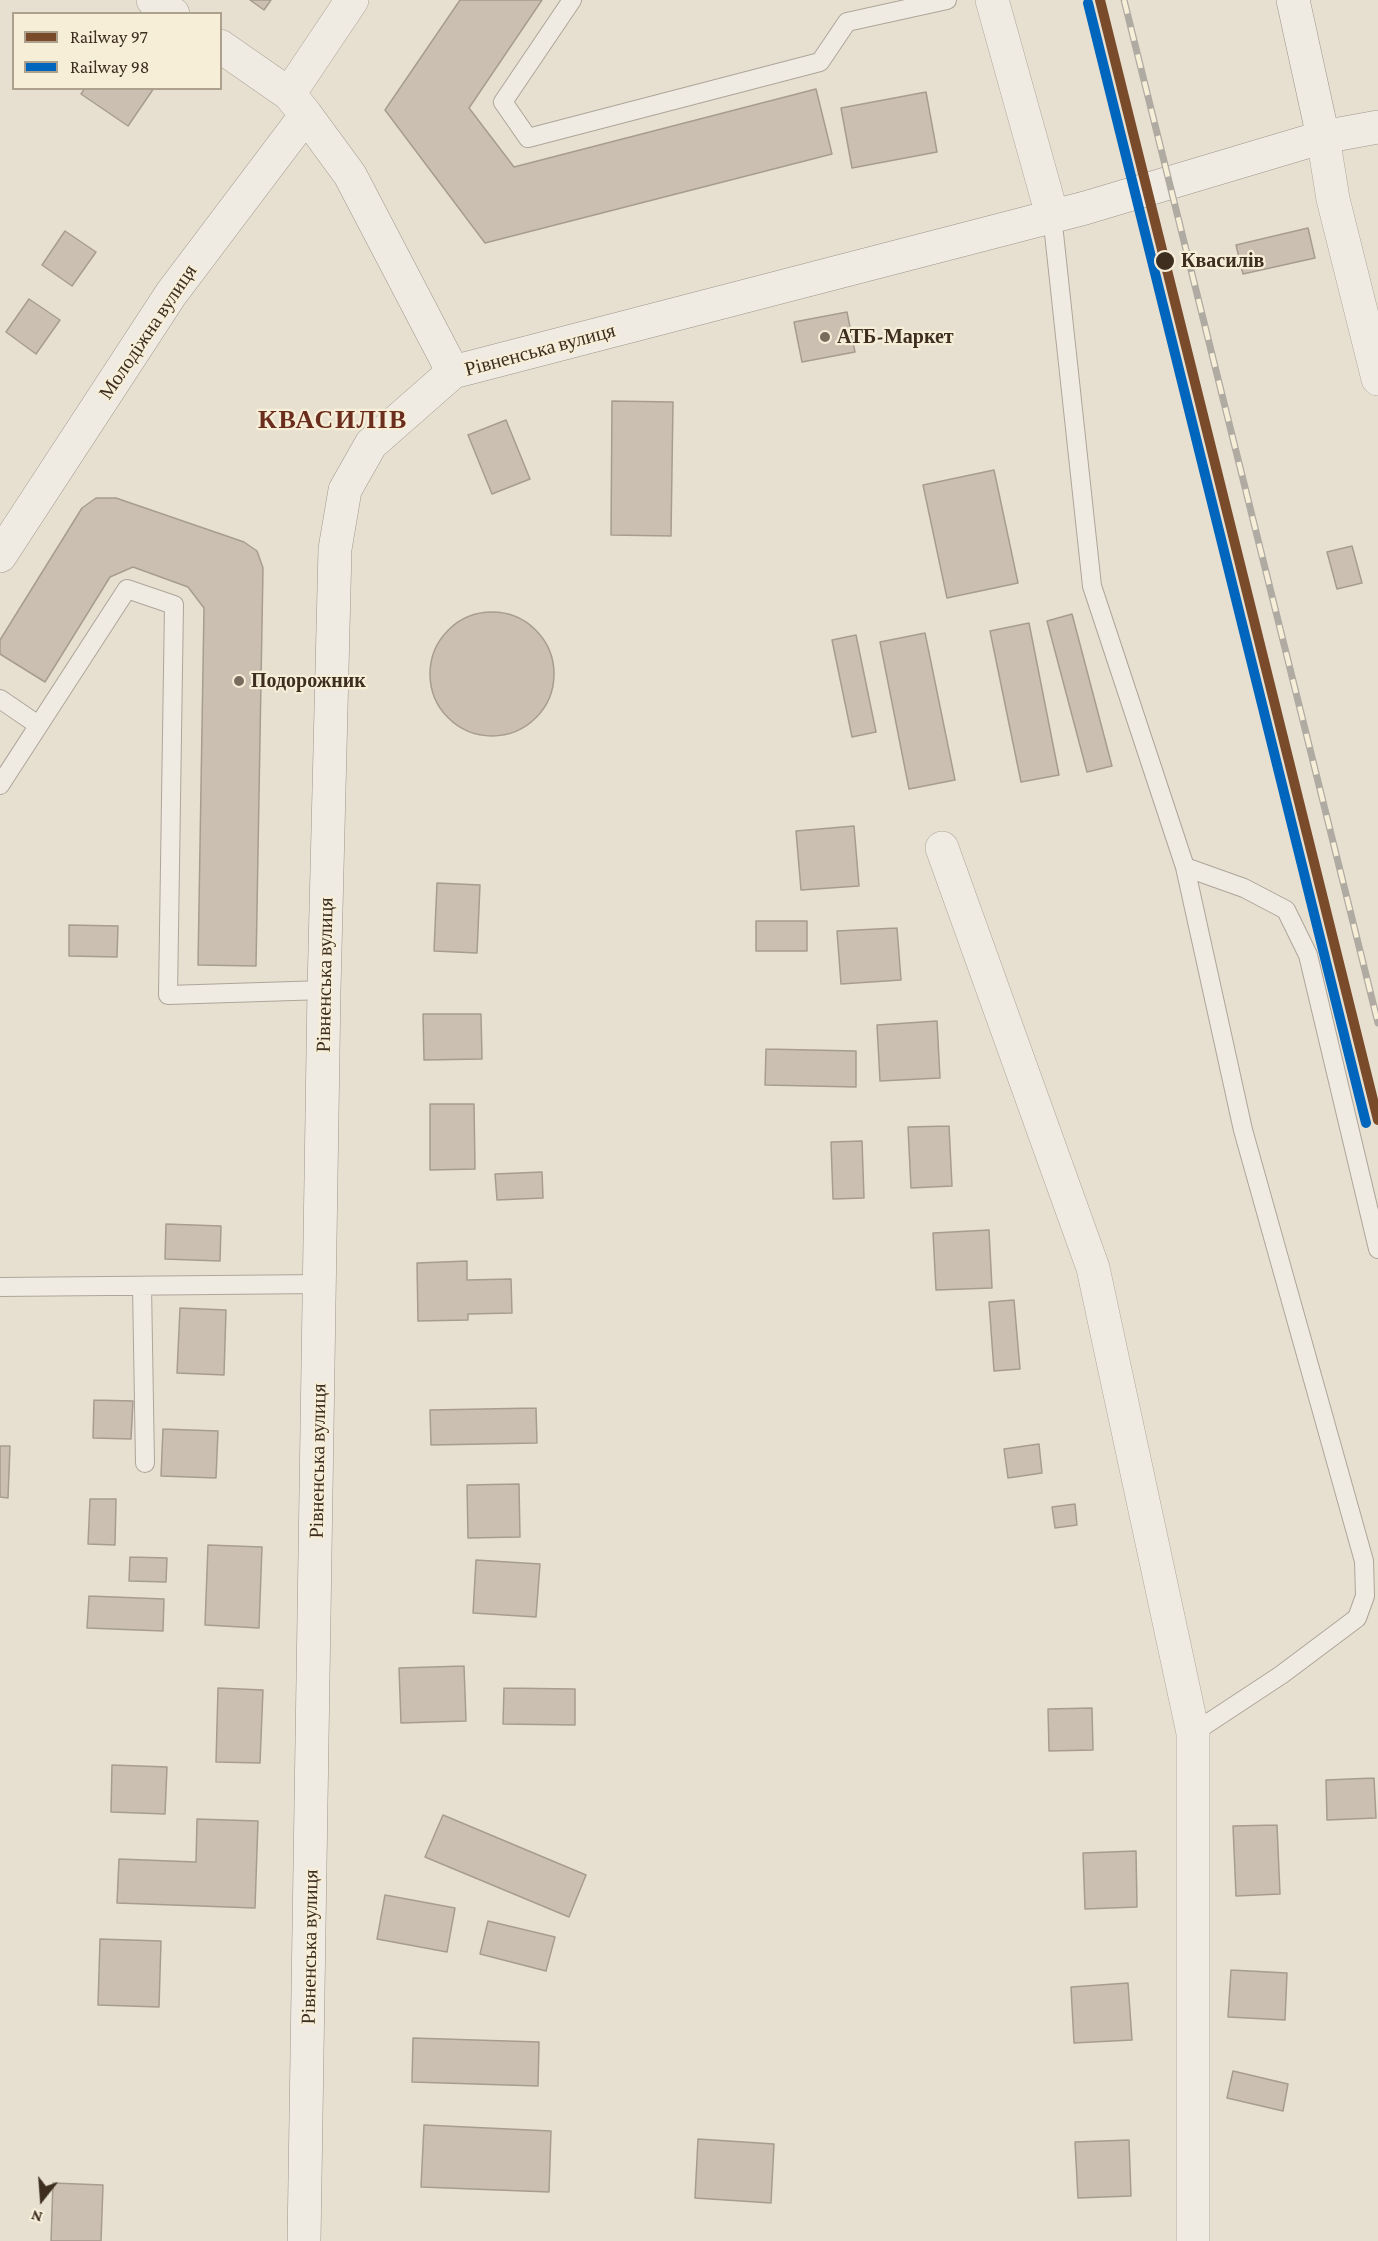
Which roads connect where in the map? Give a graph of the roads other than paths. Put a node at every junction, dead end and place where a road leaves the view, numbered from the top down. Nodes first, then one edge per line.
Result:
1 (153, 0) edge
2 (352, 0) edge
3 (572, 0) edge
4 (947, 0) edge
5 (992, 0) edge
6 (1293, 0) edge
7 (169, 12) edge
8 (222, 47) edge
9 (298, 104) junction
10 (1378, 127) edge
11 (1323, 137) junction
12 (1052, 216) junction
13 (453, 372) junction
14 (1378, 379) edge
15 (0, 556) edge
16 (0, 699) edge
17 (38, 725) junction
18 (0, 784) edge
19 (942, 848) dead end
20 (1185, 867) junction
21 (324, 990) junction
22 (1378, 1249) edge
23 (322, 1284) junction
24 (142, 1286) junction
25 (0, 1287) edge
26 (145, 1463) dead end
27 (1194, 1733) junction
28 (304, 2241) edge
29 (1193, 2241) edge

1 - 7 street
2 - 9 street, Молодіжна вулиця
3 - 4 lane
5 - 12 street
6 - 11 street
8 - 9 street
9 - 13 street
9 - 15 street, Молодіжна вулиця
10 - 11 street, Рівненська вулиця
11 - 12 street, Рівненська вулиця
11 - 14 street
12 - 13 street, Рівненська вулиця
12 - 20 lane
13 - 21 street, Рівненська вулиця
16 - 17 lane
17 - 18 lane
17 - 21 lane
19 - 27 street
20 - 22 lane
20 - 27 lane
21 - 23 street, Рівненська вулиця
23 - 24 lane
23 - 28 street, Рівненська вулиця
24 - 25 lane
24 - 26 lane
27 - 29 street

